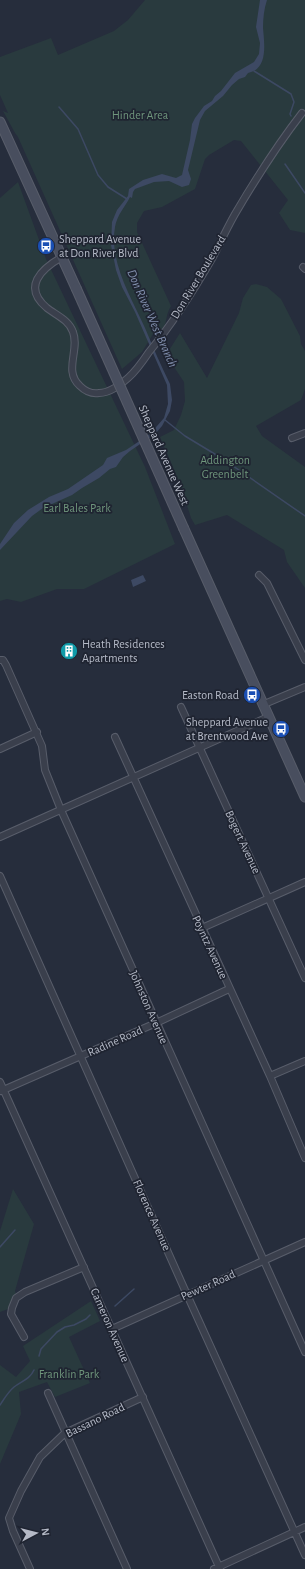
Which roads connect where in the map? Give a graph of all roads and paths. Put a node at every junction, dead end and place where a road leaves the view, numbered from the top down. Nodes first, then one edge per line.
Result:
1 (302, 113) dead end
2 (0, 122) edge
3 (62, 257) junction
4 (305, 433) edge
5 (292, 438) dead end
6 (259, 574) dead end
7 (2, 660) edge
8 (305, 660) edge
9 (305, 686) edge
10 (262, 705) junction
11 (182, 707) dead end
12 (268, 717) junction
13 (37, 732) junction
14 (115, 737) dead end
15 (0, 748) edge
16 (199, 748) junction
17 (134, 778) junction
18 (304, 794) edge
19 (61, 810) junction
20 (0, 837) edge
21 (0, 876) edge
22 (305, 882) edge
23 (269, 898) junction
24 (202, 928) junction
25 (305, 978) edge
26 (229, 989) junction
27 (156, 1023) junction
28 (81, 1056) junction
29 (305, 1061) edge
30 (270, 1076) junction
31 (0, 1082) edge
32 (2, 1091) edge
33 (305, 1158) edge
34 (305, 1242) edge
35 (264, 1261) junction
36 (84, 1266) junction
37 (187, 1295) junction
38 (112, 1329) junction
39 (24, 1337) dead end
40 (305, 1352) edge
41 (48, 1393) dead end
42 (143, 1397) junction
43 (65, 1433) junction
44 (305, 1527) edge
45 (295, 1532) junction
46 (305, 1554) edge
47 (218, 1568) edge
48 (30, 1569) edge
49 (125, 1569) edge

1 - 3 street, Don River Boulevard
2 - 3 main road, Sheppard Avenue West
3 - 10 main road, Sheppard Avenue West, bridge
4 - 5 street
6 - 8 street
7 - 13 street, Johnston Avenue
9 - 10 street
10 - 12 main road, Sheppard Avenue West
11 - 16 street, Bogert Avenue
12 - 16 street
12 - 18 main road, Sheppard Avenue West
13 - 15 street
13 - 19 street, Johnston Avenue
14 - 17 street, Poyntz Avenue
16 - 17 street
16 - 23 street, Bogert Avenue
17 - 19 street
17 - 24 street, Poyntz Avenue
19 - 20 street
19 - 27 street, Johnston Avenue
21 - 28 street, Florence Avenue
22 - 23 street
23 - 24 street
23 - 25 street, Bogert Avenue
24 - 26 street, Poyntz Avenue
26 - 27 street, Radine Road
26 - 30 street, Poyntz Avenue
27 - 28 street, Radine Road
27 - 35 street, Johnston Avenue
28 - 32 street, Radine Road
28 - 37 street, Florence Avenue
29 - 30 street
30 - 33 street, Poyntz Avenue
31 - 32 street, Cameron Avenue
32 - 36 street, Cameron Avenue
34 - 35 street, Pewter Road
35 - 37 street, Pewter Road
35 - 40 street, Johnston Avenue
36 - 38 street, Cameron Avenue
36 - 39 street
37 - 38 street, Pewter Road
37 - 45 street, Florence Avenue
38 - 42 street, Cameron Avenue
41 - 43 street
42 - 43 street, Bassano Road
42 - 47 street, Cameron Avenue
43 - 48 street, Bassano Road
43 - 49 street
44 - 45 street
45 - 46 street, Florence Avenue
45 - 47 street

